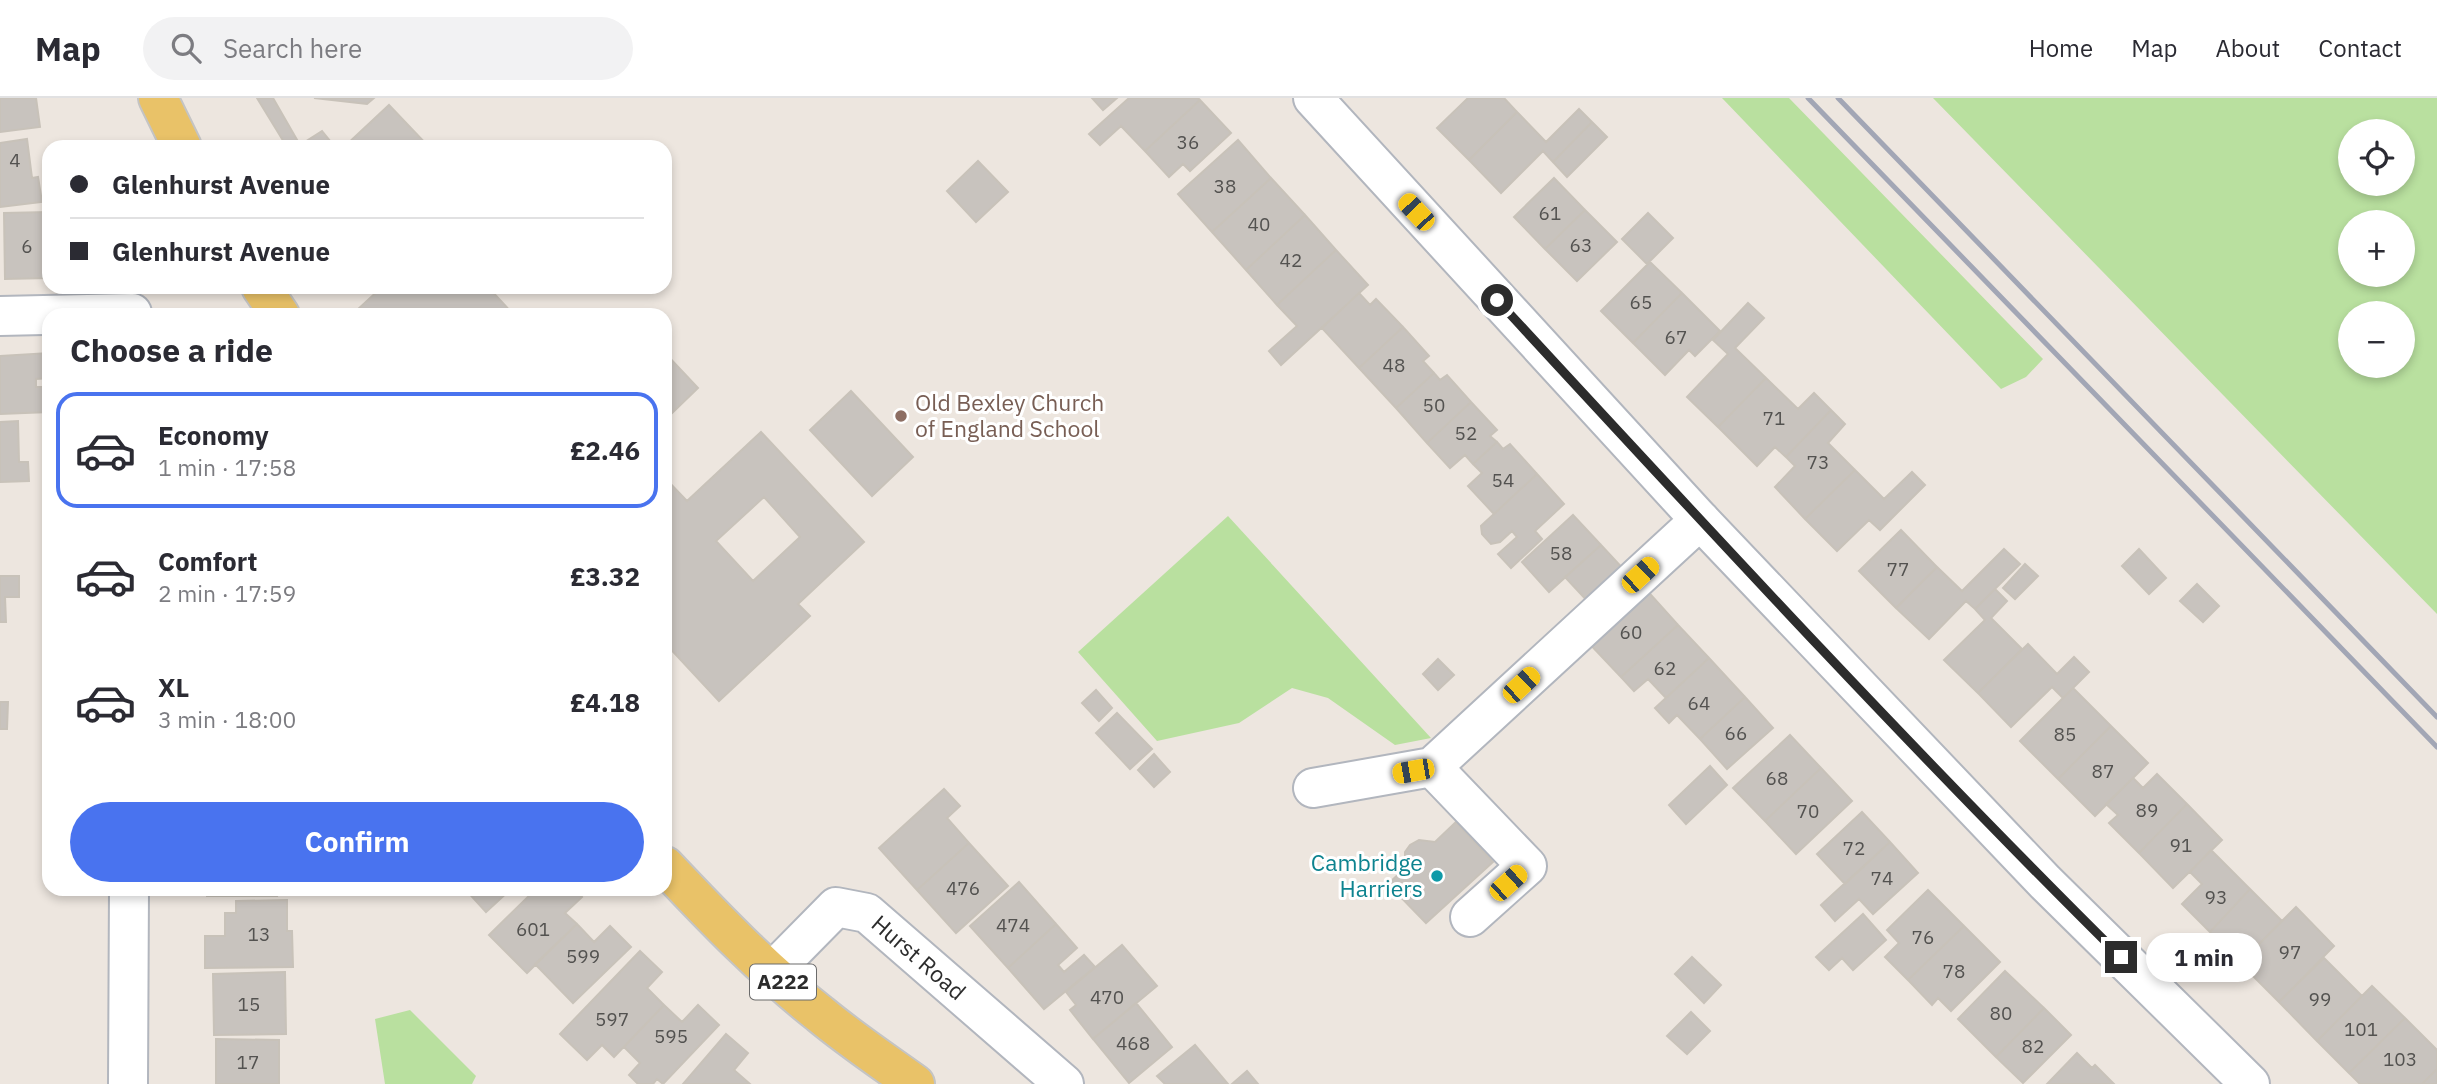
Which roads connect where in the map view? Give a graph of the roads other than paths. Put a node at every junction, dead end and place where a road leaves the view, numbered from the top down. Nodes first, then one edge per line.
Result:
1 (158, 98) edge
2 (1312, 98) edge
3 (179, 140) edge
4 (132, 305) edge
5 (96, 308) edge
6 (42, 312) edge
7 (0, 316) edge
8 (1700, 520) junction
9 (1432, 767) junction
10 (1313, 788) dead end
11 (672, 873) edge
12 (129, 896) edge
13 (1470, 917) dead end
14 (772, 972) junction
15 (128, 1084) edge
16 (915, 1084) edge
17 (1064, 1084) edge
18 (2250, 1084) edge

1 - 3 main road
2 - 8 street
4 - 5 street
6 - 7 street
8 - 9 street
8 - 18 street
9 - 10 street
9 - 13 street
11 - 14 main road, A222
12 - 15 street
14 - 16 main road, A222
14 - 17 street, Hurst Road

